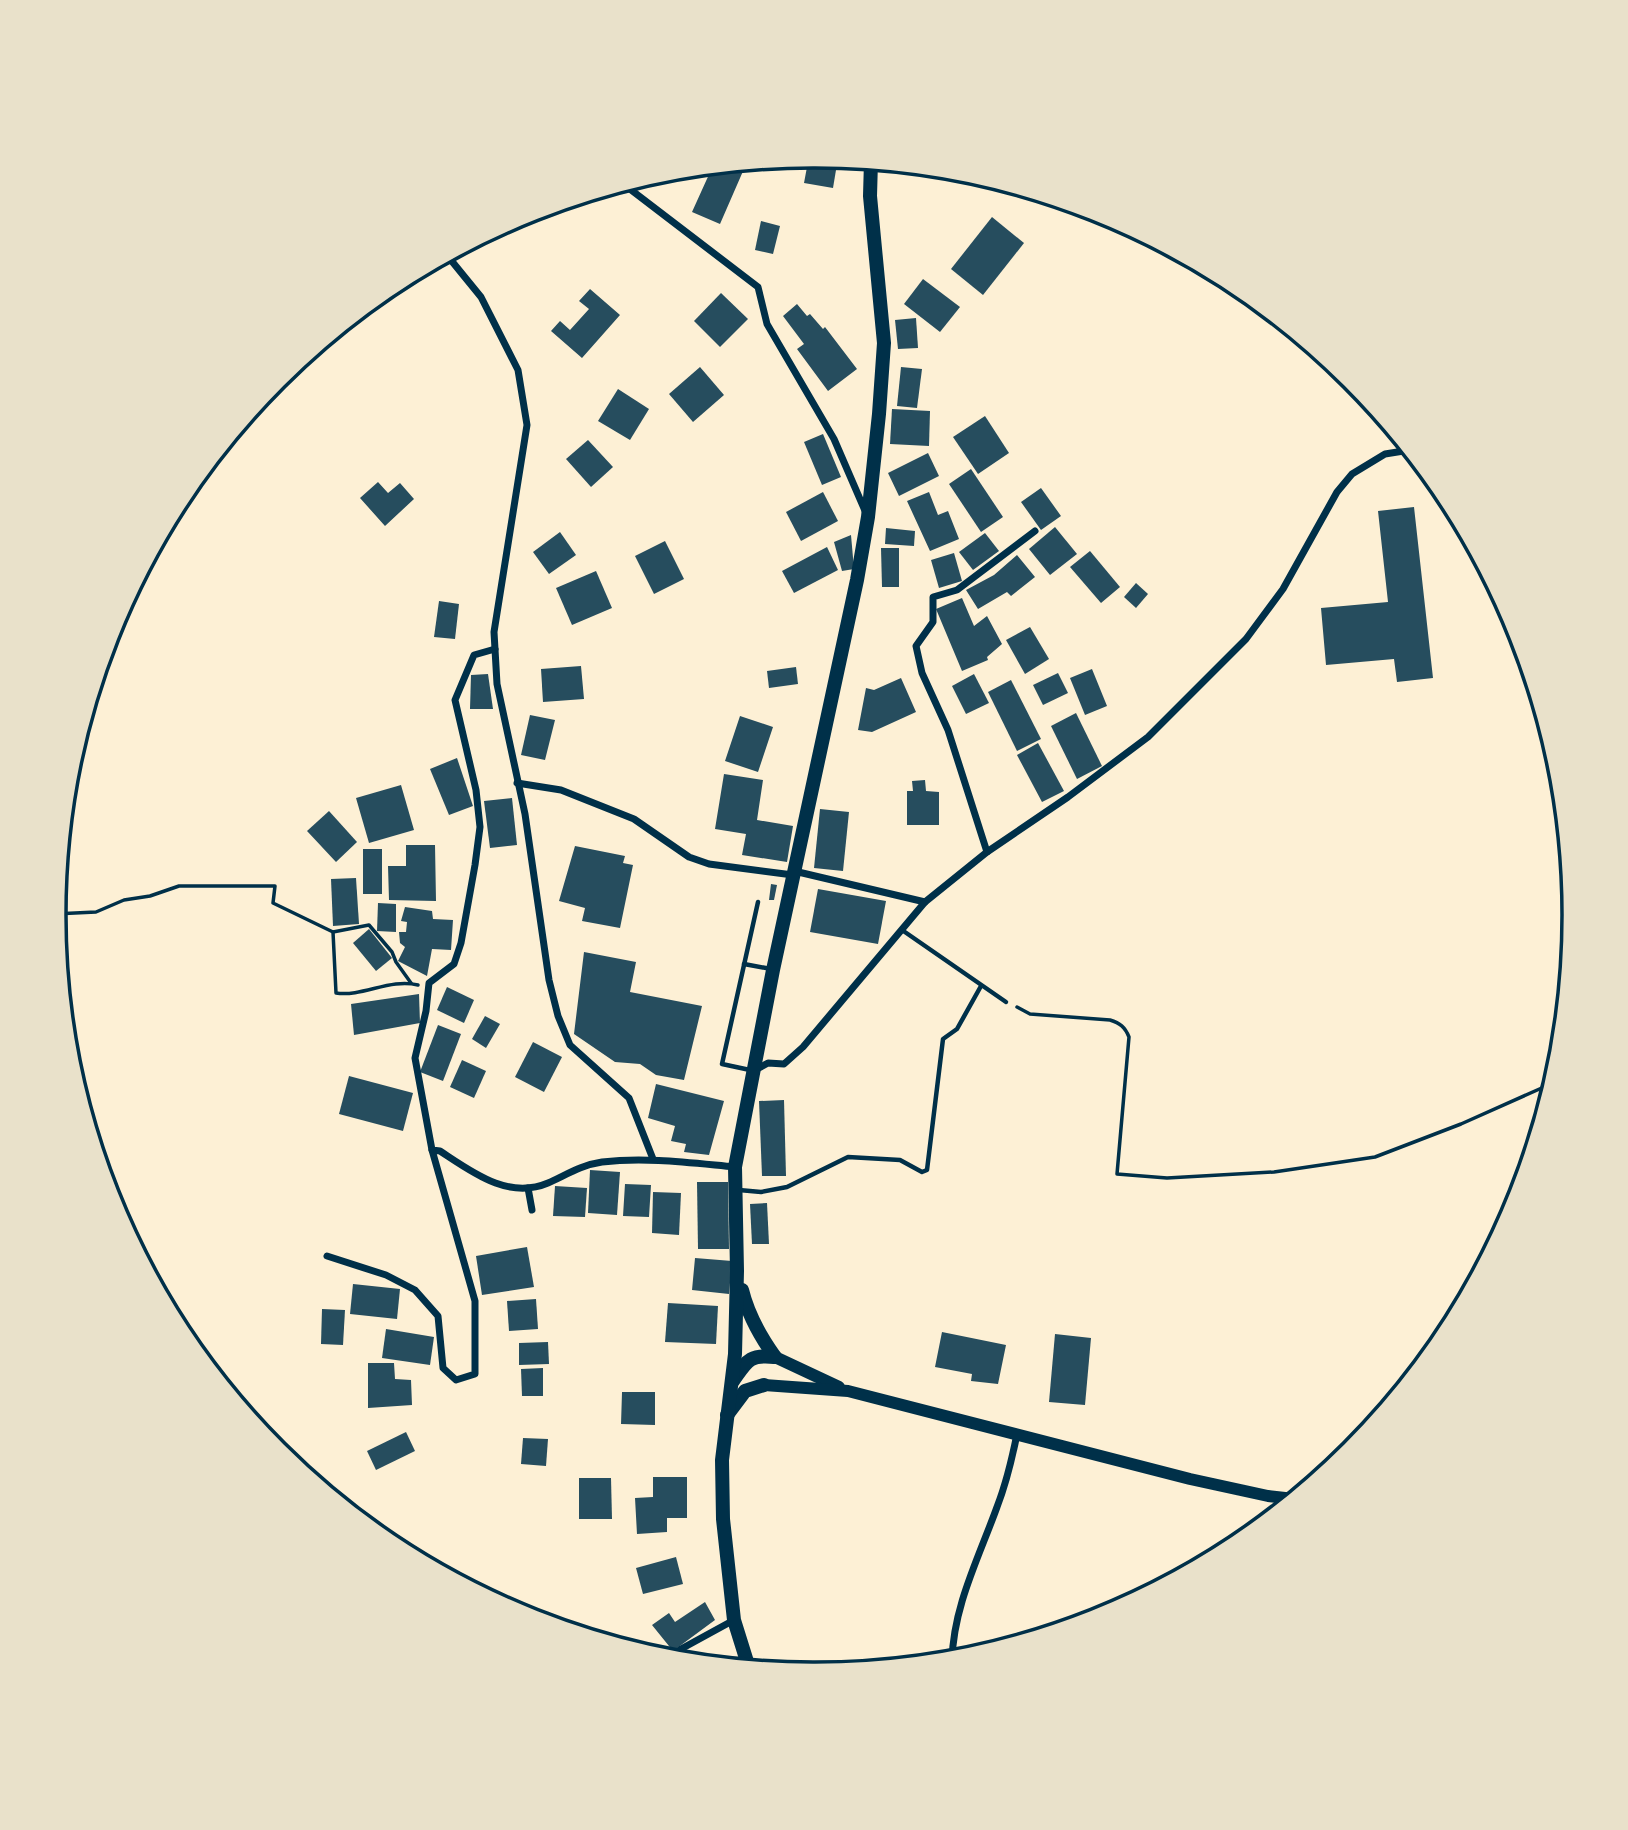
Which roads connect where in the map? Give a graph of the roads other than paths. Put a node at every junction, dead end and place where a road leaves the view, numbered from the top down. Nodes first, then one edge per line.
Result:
1 (871, 170) edge
2 (632, 190) edge
3 (452, 262) edge
4 (1400, 452) edge
5 (868, 517) junction
6 (1035, 531) dead end
7 (495, 649) junction
8 (517, 783) junction
9 (987, 852) junction
10 (794, 873) junction
11 (758, 902) dead end
12 (925, 902) junction
13 (902, 929) junction
14 (744, 964) junction
15 (773, 970) junction
16 (981, 986) junction
17 (1006, 1002) road end
18 (753, 1071) junction
19 (432, 1150) junction
20 (653, 1159) junction
21 (735, 1167) junction
22 (528, 1188) junction
23 (734, 1189) junction
24 (532, 1210) dead end
25 (327, 1256) dead end
26 (737, 1271) junction
27 (735, 1354) junction
28 (775, 1357) junction
29 (742, 1368) junction
30 (730, 1384) junction
31 (764, 1385) junction
32 (848, 1391) junction
33 (726, 1416) junction
34 (1018, 1434) junction
35 (1282, 1498) edge
36 (734, 1620) junction
37 (953, 1649) edge
38 (680, 1650) edge
39 (746, 1659) edge

1 - 5 main road
2 - 5 street
3 - 7 street
4 - 9 street
5 - 10 main road
6 - 9 street
7 - 8 street
7 - 19 street
8 - 10 street
8 - 20 street
9 - 12 street
10 - 12 street
10 - 15 main road
11 - 14 lane
12 - 13 street
13 - 16 lane
13 - 18 street
14 - 15 lane
14 - 18 lane
15 - 18 main road
16 - 17 lane
16 - 23 lane
18 - 21 main road
19 - 22 street
19 - 25 street
20 - 21 street
20 - 22 street
21 - 23 main road
22 - 24 street
23 - 26 main road
26 - 27 main road
26 - 28 main road
27 - 29 main road
27 - 30 main road
28 - 29 main road
28 - 32 street
29 - 30 main road
29 - 31 main road
30 - 33 main road
31 - 32 street
31 - 33 main road
32 - 34 street
33 - 36 main road
34 - 35 street
34 - 37 street
36 - 38 street
36 - 39 main road

